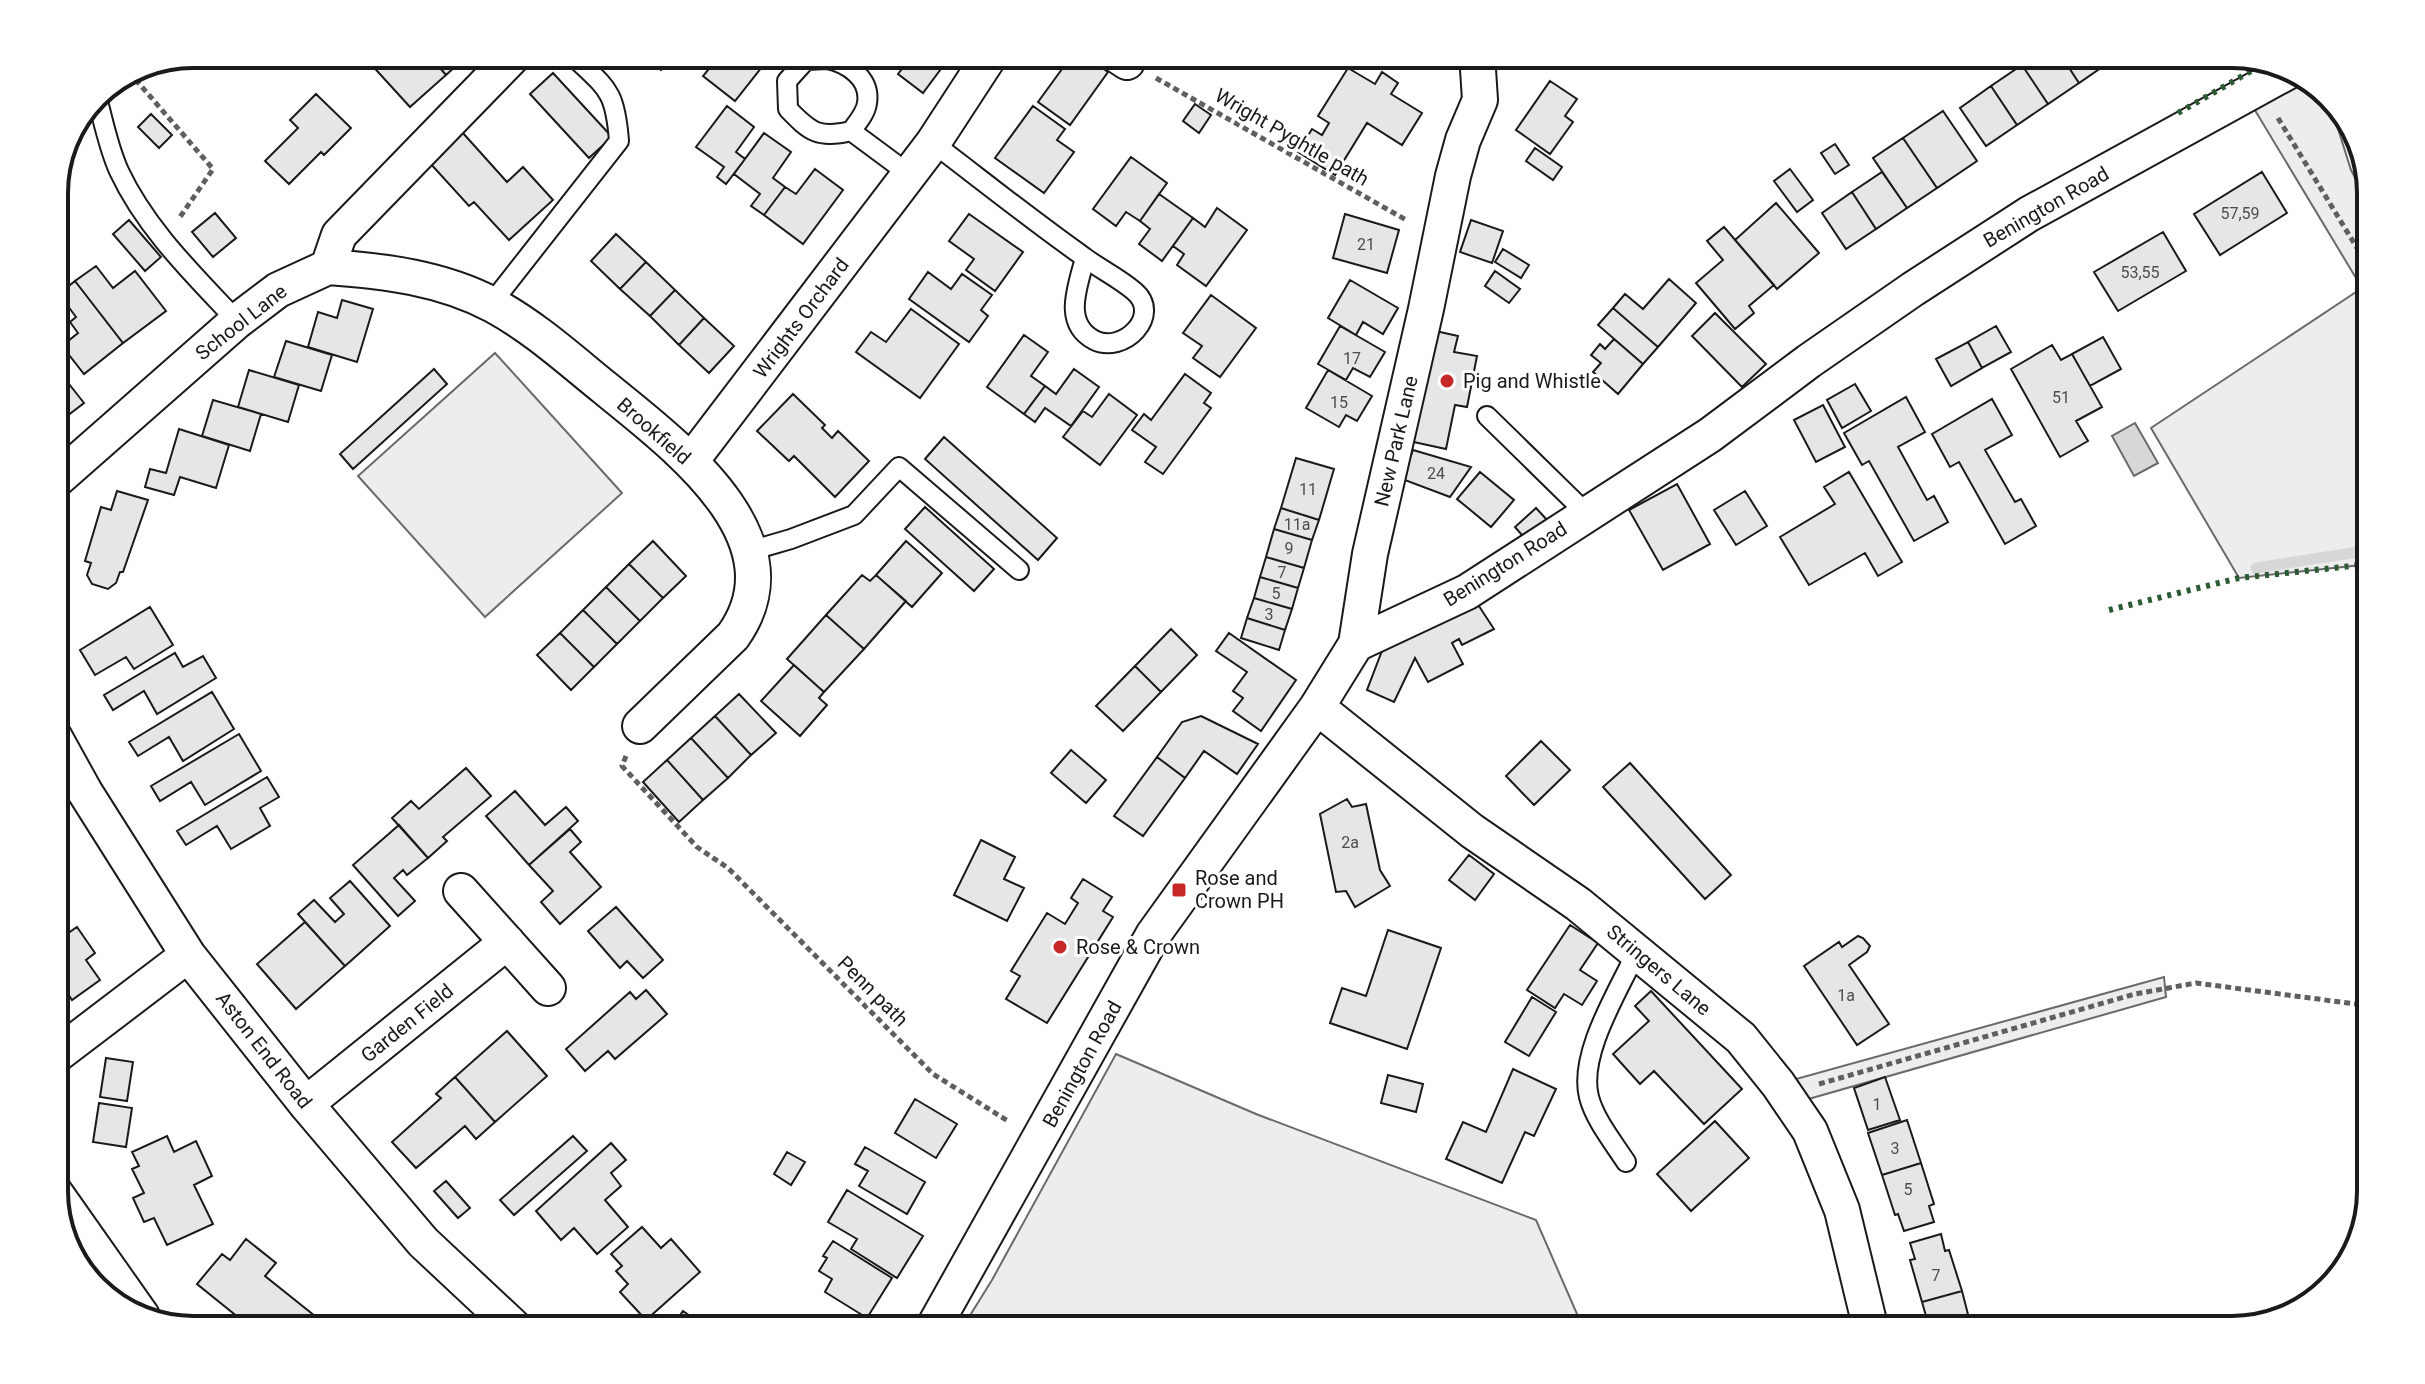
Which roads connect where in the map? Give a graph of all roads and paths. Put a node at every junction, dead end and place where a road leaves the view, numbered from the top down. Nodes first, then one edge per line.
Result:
1 (501, 68) edge
2 (585, 68) edge
3 (799, 68) edge
4 (851, 68) edge
5 (982, 68) edge
6 (1139, 68) edge
7 (1478, 68) edge
8 (2279, 77) edge
9 (137, 82) edge
10 (2260, 87) junction
11 (101, 110) edge
12 (851, 131) junction
13 (933, 143) junction
14 (909, 174) junction
15 (176, 222) dead end
16 (1441, 240) junction
17 (2357, 248) edge
18 (1085, 258) junction
19 (328, 267) junction
20 (491, 304) junction
21 (237, 321) junction
22 (1487, 416) dead end
23 (691, 461) junction
24 (68, 470) edge
25 (1586, 513) junction
26 (750, 551) junction
27 (1019, 570) dead end
28 (1356, 644) junction
29 (1317, 707) junction
30 (640, 726) joint
31 (68, 761) edge
32 (461, 891) dead end
33 (507, 942) junction
34 (1637, 951) junction
35 (188, 955) junction
36 (548, 988) dead end
37 (2357, 1004) edge
38 (68, 1046) edge
39 (1784, 1094) junction
40 (306, 1104) junction
41 (1039, 1141) junction
42 (1626, 1162) dead end
43 (70, 1213) edge
44 (130, 1299) edge
45 (502, 1316) edge
46 (940, 1316) edge
47 (1868, 1316) edge

1 - 19 street
2 - 20 lane
3 - 12 lane
4 - 12 lane
5 - 13 street, Wrights Orchard
6 - 16 path, Wright Pyghtle path
7 - 16 street, New Park Lane
8 - 10 street, Benington Road
9 - 15 path
10 - 17 path
10 - 25 street, Benington Road
11 - 21 lane
12 - 14 lane
13 - 14 street, Wrights Orchard
13 - 18 lane
14 - 23 street, Wrights Orchard
16 - 28 street, New Park Lane
18 - 18 lane
19 - 20 street, Brookfield
19 - 21 street, School Lane
20 - 23 street, Brookfield
21 - 24 street, School Lane
22 - 25 lane
23 - 26 street, Brookfield
25 - 28 street, Benington Road
26 - 27 lane
26 - 30 street, Brookfield
28 - 29 street, Benington Road
29 - 34 street, Stringers Lane
29 - 41 street, Benington Road
30 - 41 path, Penn path
31 - 35 street, Aston End Road
32 - 33 street
33 - 36 street
33 - 40 street, Garden Field
34 - 39 street, Stringers Lane
34 - 42 lane
35 - 38 street
35 - 40 street, Aston End Road
37 - 39 path
39 - 47 street, Stringers Lane
40 - 45 street, Aston End Road
41 - 46 street, Benington Road
43 - 44 street

